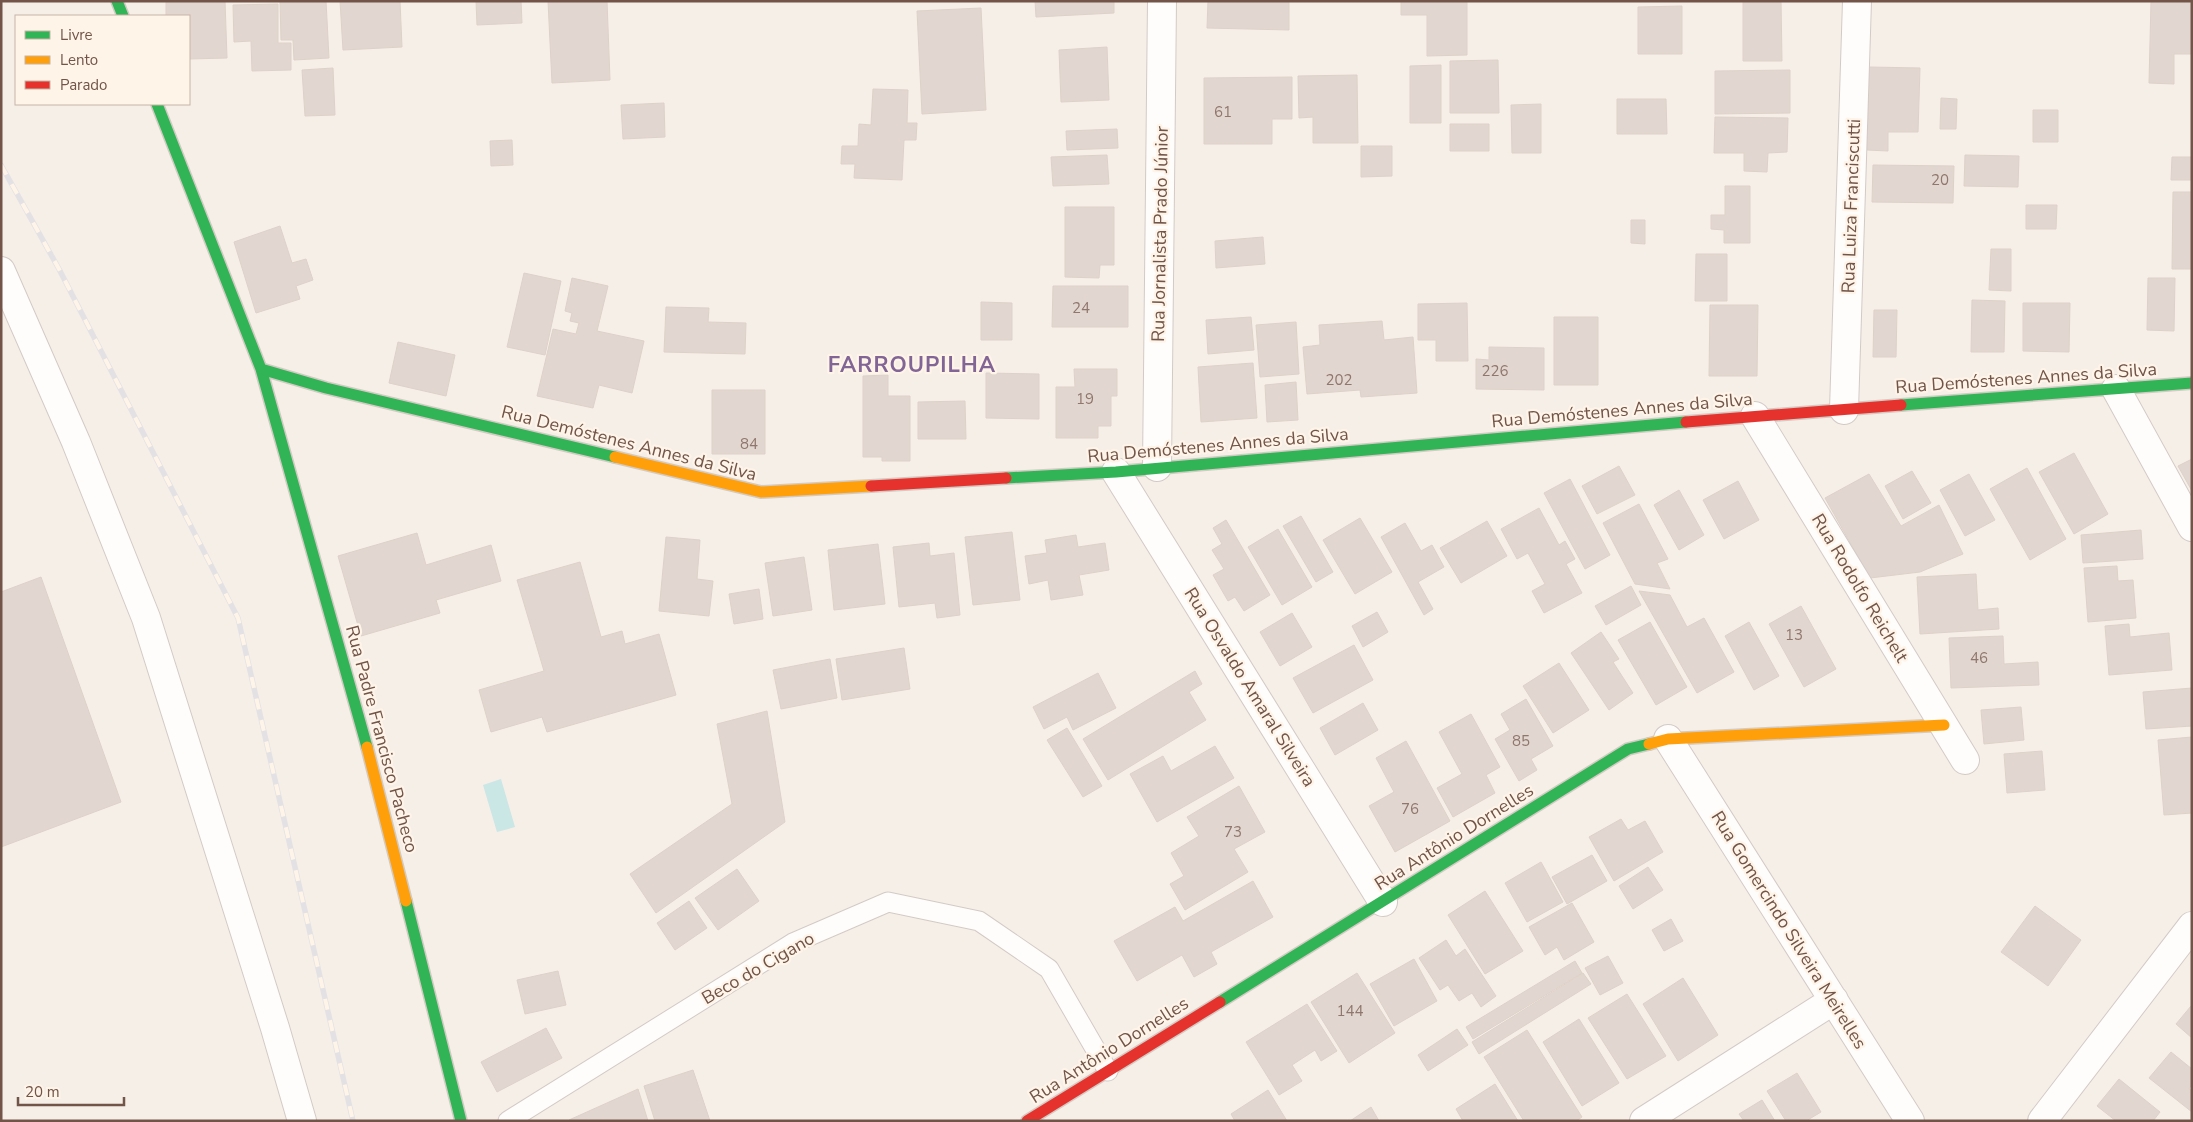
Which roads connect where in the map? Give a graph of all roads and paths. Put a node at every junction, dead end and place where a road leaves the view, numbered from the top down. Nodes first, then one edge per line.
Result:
1 (117, 1) edge
2 (1162, 1) edge
3 (1857, 1) edge
4 (123, 15) edge
5 (157, 105) edge
6 (1, 271) edge
7 (261, 370) junction
8 (2192, 383) edge
9 (2116, 389) junction
10 (1844, 410) junction
11 (1755, 416) junction
12 (1157, 467) junction
13 (1116, 472) junction
14 (2192, 527) edge
15 (1944, 725) junction
16 (1668, 739) junction
17 (1965, 760) dead end
18 (1384, 902) junction
19 (2192, 926) edge
20 (1834, 1000) junction
21 (1108, 1071) junction
22 (302, 1121) edge
23 (461, 1121) edge
24 (508, 1121) edge
25 (1027, 1121) edge
26 (1644, 1121) edge
27 (1910, 1121) edge
28 (2042, 1121) edge

1 - 4 street
2 - 12 street, Rua Jornalista Prado Júnior
3 - 10 street, Rua Luiza Franciscutti
5 - 7 street, Rua Padre Francisco Pacheco
6 - 22 street
7 - 13 street, Rua Demóstenes Annes da Silva
7 - 23 street, Rua Padre Francisco Pacheco
8 - 9 street, Rua Demóstenes Annes da Silva
9 - 10 street, Rua Demóstenes Annes da Silva
9 - 14 street
10 - 11 street, Rua Demóstenes Annes da Silva
11 - 12 street, Rua Demóstenes Annes da Silva
11 - 15 street, Rua Rodolfo Reichelt
12 - 13 street, Rua Demóstenes Annes da Silva
13 - 18 street, Rua Osvaldo Amaral Silveira
15 - 16 street, Rua Antônio Dornelles
15 - 17 street, Rua Rodolfo Reichelt
16 - 18 street, Rua Antônio Dornelles
16 - 20 street, Rua Gomercindo Silveira Meirelles
18 - 21 street, Rua Antônio Dornelles
19 - 28 street
20 - 26 street
20 - 27 street, Rua Gomercindo Silveira Meirelles
21 - 24 lane, Beco do Cigano
21 - 25 street, Rua Antônio Dornelles

